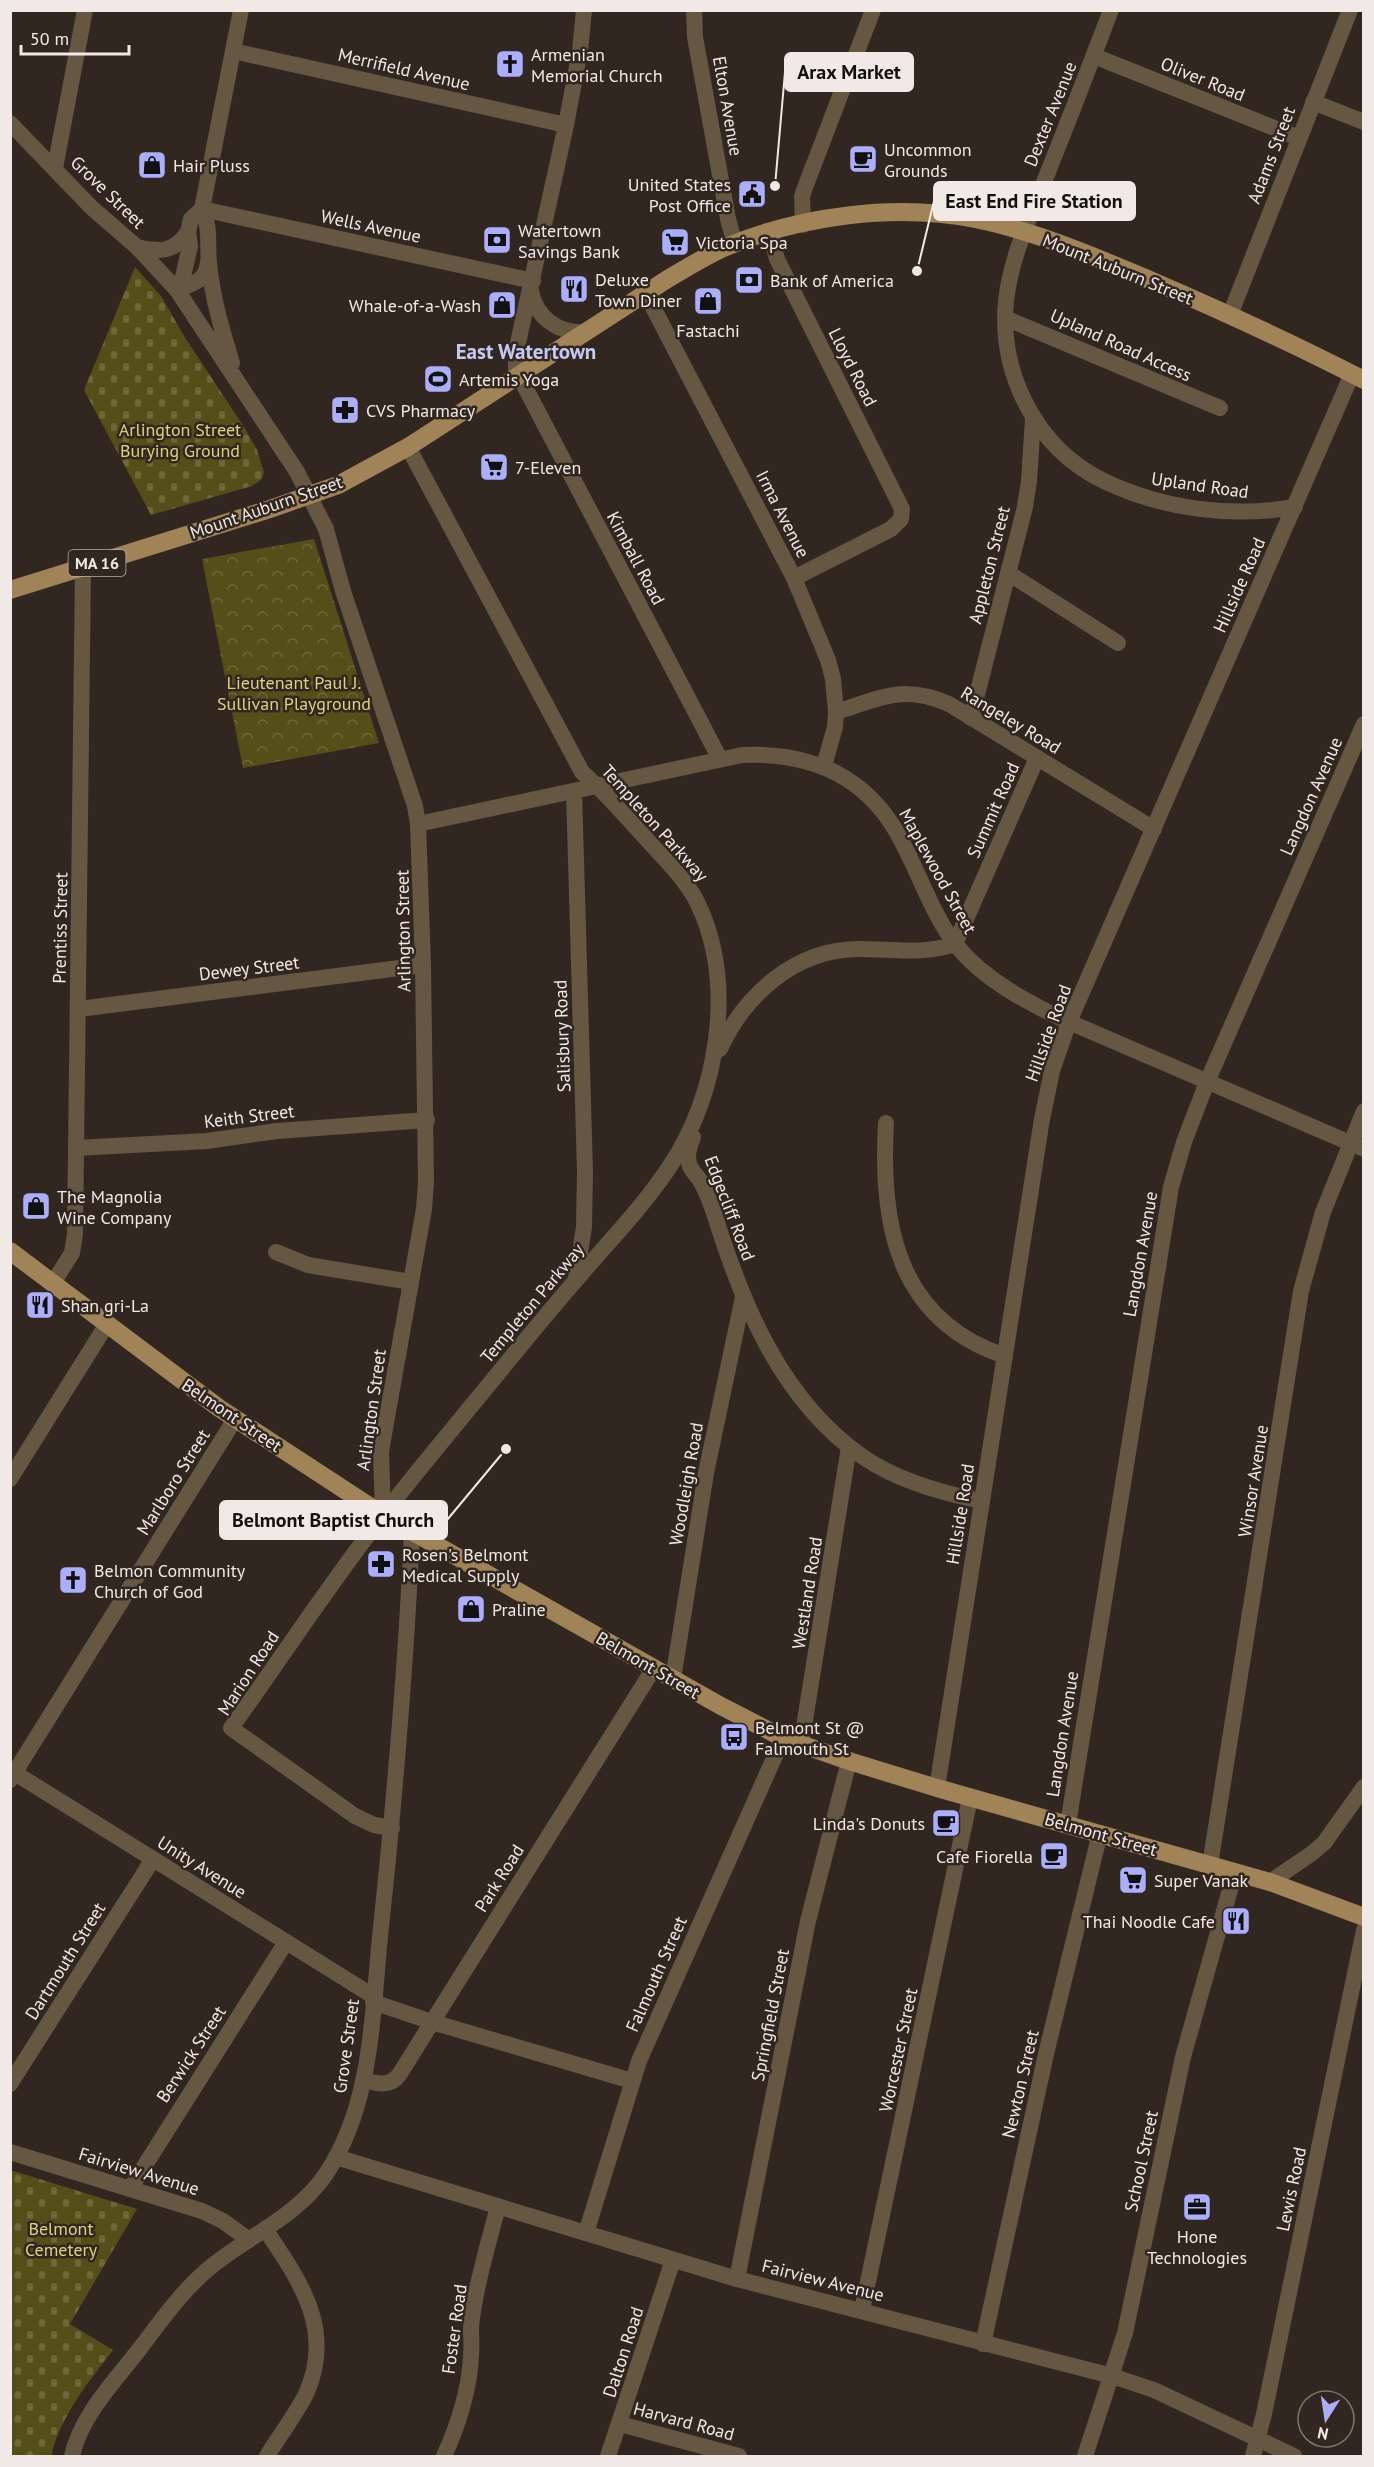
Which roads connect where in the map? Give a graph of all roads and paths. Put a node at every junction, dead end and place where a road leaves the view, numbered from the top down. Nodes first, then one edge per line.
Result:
1 (85, 10) edge
2 (241, 10) edge
3 (584, 10) edge
4 (694, 10) edge
5 (873, 10) edge
6 (1111, 10) edge
7 (1350, 10) edge
8 (233, 51) junction
9 (1094, 56) junction
10 (1313, 102) junction
11 (1364, 122) edge
12 (10, 123) edge
13 (566, 125) junction
14 (1299, 138) junction
15 (55, 168) junction
16 (202, 209) junction
17 (803, 225) junction
18 (188, 232) junction
19 (770, 232) junction
20 (1024, 232) junction
21 (735, 243) junction
22 (136, 247) junction
23 (208, 262) junction
24 (532, 286) junction
25 (177, 290) junction
26 (646, 294) junction
27 (1230, 315) junction
28 (1005, 318) junction
29 (586, 332) junction
30 (518, 376) junction
31 (1360, 378) edge
32 (238, 381) junction
33 (1220, 408) dead end
34 (1033, 420) junction
35 (408, 447) junction
36 (310, 495) junction
37 (1294, 507) junction
38 (83, 568) junction
39 (1008, 573) junction
40 (794, 578) junction
41 (10, 590) edge
42 (1118, 643) dead end
43 (836, 712) junction
44 (971, 718) junction
45 (1364, 724) edge
46 (1037, 758) junction
47 (720, 759) junction
48 (824, 766) junction
49 (598, 786) junction
50 (574, 790) junction
51 (418, 824) junction
52 (1154, 829) junction
53 (955, 944) junction
54 (423, 965) junction
55 (79, 1009) junction
56 (1070, 1022) junction
57 (707, 1081) junction
58 (1207, 1082) junction
59 (1364, 1111) edge
60 (427, 1120) junction
61 (886, 1123) dead end
62 (1356, 1147) edge
63 (76, 1148) junction
64 (10, 1251) edge
65 (276, 1252) dead end
66 (576, 1280) junction
67 (411, 1282) junction
68 (53, 1283) junction
69 (743, 1297) junction
70 (107, 1324) junction
71 (1005, 1356) junction
72 (235, 1419) junction
73 (849, 1447) junction
74 (10, 1479) edge
75 (982, 1501) junction
76 (383, 1515) junction
77 (412, 1531) junction
78 (654, 1668) junction
79 (673, 1678) junction
80 (783, 1738) junction
81 (801, 1744) junction
82 (849, 1761) junction
83 (12, 1774) edge
84 (1364, 1787) edge
85 (937, 1788) junction
86 (970, 1798) junction
87 (1068, 1824) junction
88 (392, 1828) junction
89 (1100, 1833) junction
90 (153, 1859) junction
91 (1210, 1865) junction
92 (1235, 1872) junction
93 (1269, 1882) junction
94 (1364, 1917) edge
95 (1364, 1930) edge
96 (286, 1942) junction
97 (373, 1999) junction
98 (432, 2022) junction
99 (363, 2080) junction
100 (632, 2081) junction
101 (10, 2084) edge
102 (10, 2152) edge
103 (336, 2157) junction
104 (130, 2189) junction
105 (498, 2206) junction
106 (265, 2229) junction
107 (586, 2233) junction
108 (249, 2240) junction
109 (673, 2260) junction
110 (737, 2279) junction
111 (862, 2310) junction
112 (983, 2344) junction
113 (1112, 2376) junction
114 (620, 2424) junction
115 (1255, 2449) edge
116 (72, 2457) edge
117 (267, 2457) edge
118 (444, 2457) edge
119 (608, 2457) edge
120 (739, 2457) edge
121 (1085, 2457) edge
122 (1294, 2457) edge

1 - 15 street
2 - 8 street, Arlington Street
3 - 13 street
4 - 21 street, Elton Avenue
5 - 17 street
6 - 9 street, Dexter Avenue
7 - 10 street, Adams Street
8 - 13 street, Merrifield Avenue
8 - 16 street, Arlington Street
9 - 14 street, Oliver Road
9 - 20 street, Dexter Avenue
10 - 11 street
10 - 14 street, Adams Street
12 - 15 street, Grove Street
13 - 24 street
14 - 27 street, Adams Street
15 - 22 street, Grove Street
16 - 18 street, Arlington Street
16 - 23 street, Arlington Street
16 - 24 street, Wells Avenue
17 - 19 main road, Mount Auburn Street / MA 16
17 - 20 main road, Mount Auburn Street / MA 16
18 - 22 street
18 - 25 street, Arlington Street
19 - 21 main road, Mount Auburn Street / MA 16
19 - 40 street, Lloyd Road
20 - 27 main road, Mount Auburn Street / MA 16
20 - 28 street, Upland Road
21 - 26 main road, Mount Auburn Street / MA 16
22 - 25 street, Grove Street
23 - 25 street
23 - 32 street, Arlington Street
24 - 29 street
24 - 30 street
25 - 32 street, Arlington Street
26 - 29 main road, Mount Auburn Street / MA 16
26 - 40 street, Irma Avenue
27 - 31 main road, Mount Auburn Street / MA 16
28 - 33 street, Upland Road Access
28 - 34 street, Upland Road
29 - 30 main road, Mount Auburn Street / MA 16
30 - 35 main road, Mount Auburn Street / MA 16
30 - 47 street, Kimball Road
31 - 37 street, Hillside Road
32 - 36 street, Arlington Street
34 - 37 street, Upland Road
34 - 39 street, Appleton Street
35 - 36 main road, Mount Auburn Street / MA 16
35 - 49 street, Templeton Parkway
36 - 38 main road, Mount Auburn Street / MA 16
36 - 51 street, Arlington Street
37 - 52 street, Hillside Road
38 - 41 main road, Mount Auburn Street / MA 16
38 - 55 street, Prentiss Street
39 - 42 street
39 - 44 street, Appleton Street
40 - 43 street, Irma Avenue
43 - 44 street, Rangeley Road
43 - 48 street, Irma Avenue
44 - 46 street, Rangeley Road
45 - 58 street, Langdon Avenue
46 - 52 street, Rangeley Road
46 - 53 street, Summit Road
47 - 48 street, Maplewood Street
47 - 49 street, Maplewood Street
48 - 53 street, Maplewood Street
49 - 50 street, Maplewood Street
49 - 57 street, Templeton Parkway
50 - 51 street, Maplewood Street
50 - 66 street, Salisbury Road
51 - 54 street, Arlington Street
52 - 56 street, Hillside Road
53 - 56 street, Maplewood Street
53 - 57 street, Edgecliff Road
54 - 55 street, Dewey Street
54 - 60 street, Arlington Street
55 - 63 street, Prentiss Street
56 - 58 street, Maplewood Street
56 - 71 street, Hillside Road
57 - 66 street, Templeton Parkway
57 - 69 street, Edgecliff Road
58 - 62 street, Maplewood Street
58 - 87 street, Langdon Avenue
59 - 62 street, Winsor Avenue
60 - 63 street, Keith Street
60 - 67 street, Arlington Street
61 - 71 street
62 - 91 street, Winsor Avenue
63 - 68 street, Prentiss Street
64 - 68 main road, Belmont Street
65 - 67 street
66 - 76 street, Templeton Parkway
67 - 76 street, Arlington Street
68 - 70 main road, Belmont Street
69 - 73 street, Edgecliff Road
69 - 79 street, Woodleigh Road
70 - 72 main road, Belmont Street
70 - 74 street
71 - 75 street, Hillside Road
72 - 76 main road, Belmont Street
72 - 83 street, Marlboro Street
73 - 75 street, Edgecliff Road
73 - 81 street, Westland Road
75 - 85 street, Hillside Road
76 - 77 main road, Belmont Street
76 - 88 street, Marion Road
77 - 78 main road, Belmont Street
77 - 88 street, Grove Street
78 - 79 main road, Belmont Street
78 - 98 street, Park Road
79 - 80 main road, Belmont Street
80 - 81 main road, Belmont Street
80 - 100 street, Falmouth Street
81 - 82 main road, Belmont Street
82 - 85 main road, Belmont Street
82 - 110 street, Springfield Street
83 - 90 street, Unity Avenue
84 - 93 street
85 - 86 main road, Belmont Street
86 - 87 main road, Belmont Street
86 - 111 street, Worcester Street
87 - 89 main road, Belmont Street
88 - 97 street, Grove Street
89 - 91 main road, Belmont Street
89 - 112 street, Newton Street
90 - 96 street, Unity Avenue
90 - 101 street, Dartmouth Street
91 - 92 main road, Belmont Street
92 - 93 main road, Belmont Street
92 - 113 street, School Street
93 - 94 main road, Belmont Street
95 - 115 street, Lewis Road
96 - 97 street, Unity Avenue
96 - 104 street, Berwick Street
97 - 98 street, Unity Avenue
97 - 99 street, Grove Street
98 - 99 street, Park Road
98 - 100 street, Unity Avenue
99 - 103 street, Grove Street
100 - 107 street, Falmouth Street
102 - 104 street, Fairview Avenue
103 - 105 street, Fairview Avenue
103 - 106 street, Grove Street
104 - 108 street, Fairview Avenue
105 - 107 street, Fairview Avenue
105 - 118 street, Foster Road
106 - 108 street, Grove Street
106 - 117 street
107 - 109 street, Fairview Avenue
108 - 116 street, Grove Street
109 - 110 street, Fairview Avenue
109 - 114 street, Dalton Road
110 - 111 street, Fairview Avenue
111 - 112 street, Fairview Avenue
112 - 113 street, Fairview Avenue
113 - 115 street, Fairview Avenue
113 - 121 street, School Street
114 - 119 street, Dalton Road
114 - 120 street, Harvard Road
115 - 122 street, Fairview Avenue

